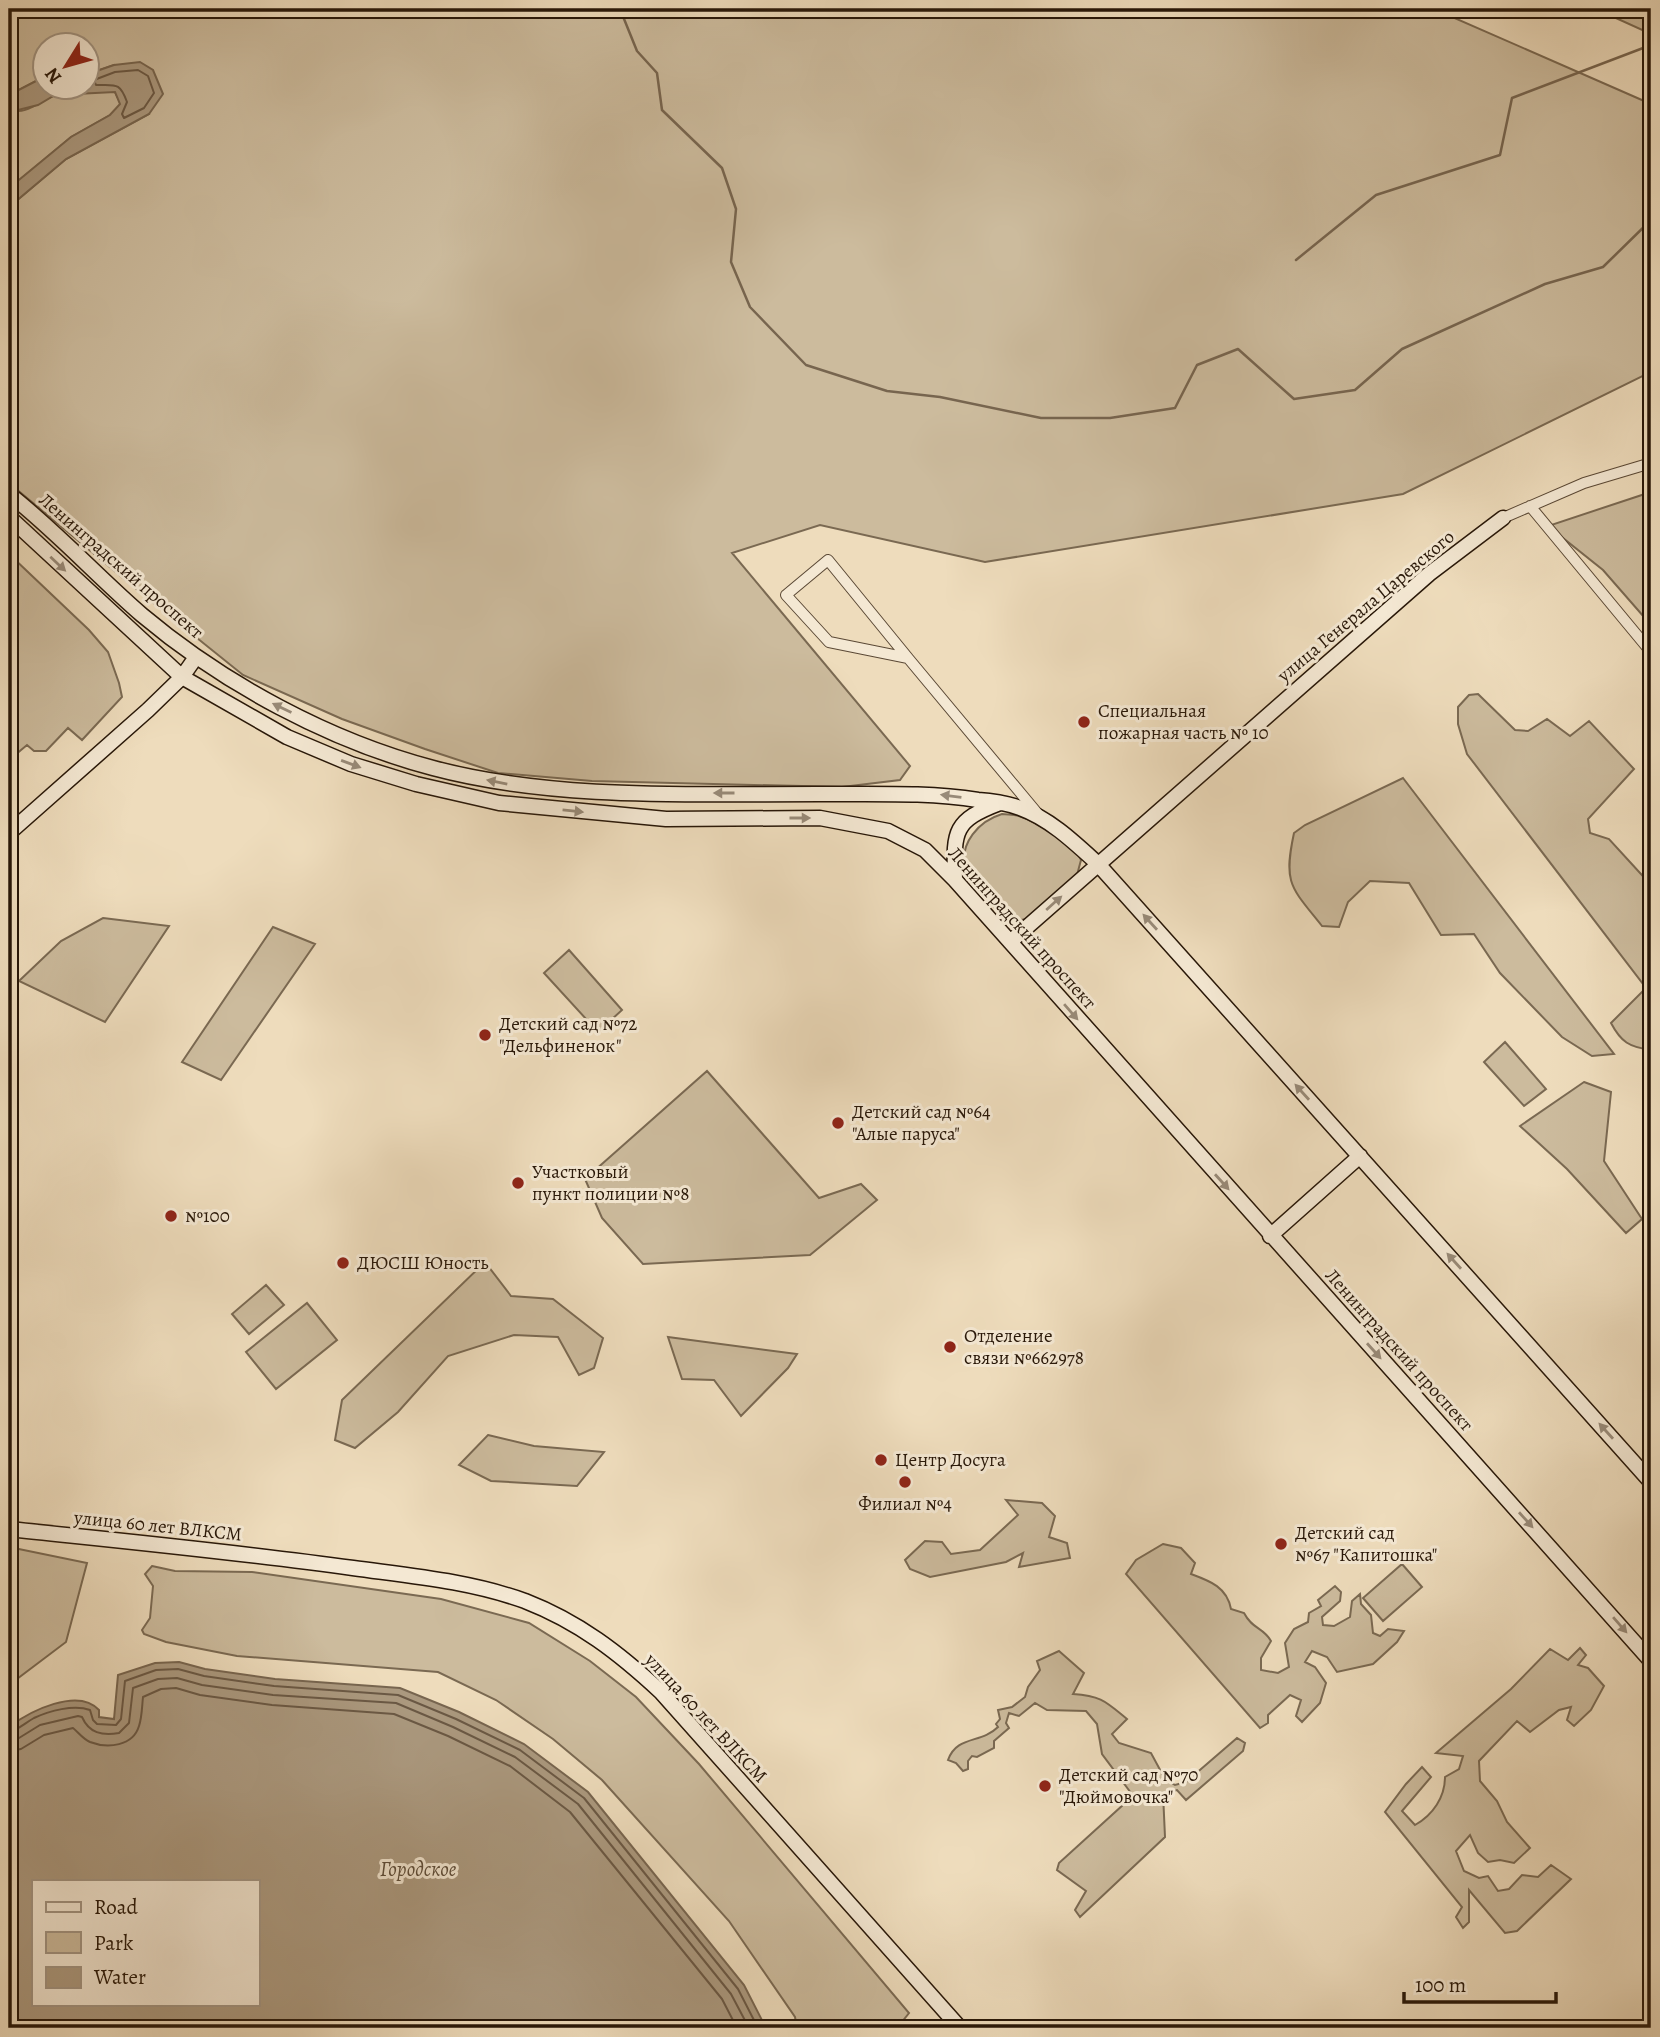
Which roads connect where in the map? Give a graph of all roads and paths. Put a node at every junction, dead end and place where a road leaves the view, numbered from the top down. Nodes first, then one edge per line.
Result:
1 (1651, 463) edge
2 (9, 494) edge
3 (1530, 506) junction
4 (9, 517) edge
5 (1503, 518) joint
6 (1651, 652) edge
7 (196, 657) junction
8 (908, 658) junction
9 (182, 677) junction
10 (1001, 803) junction
11 (1040, 818) junction
12 (9, 833) edge
13 (1097, 863) junction
14 (955, 880) junction
15 (1010, 942) junction
16 (1360, 1156) junction
17 (1270, 1236) junction
18 (1651, 1482) edge
19 (9, 1529) edge
20 (1651, 1661) edge
21 (960, 2028) edge

1 - 3 street
2 - 7 main road, Ленинградский проспект
3 - 5 street
3 - 6 street
4 -> 9 main road, Ленинградский проспект
5 - 13 main road, улица Генерала Царевского
7 - 9 main road
10 -> 7 main road, Ленинградский проспект
8 - 8 street
8 - 11 street
9 - 12 main road
9 -> 14 main road, Ленинградский проспект
10 - 11 main road, Ленинградский проспект
10 - 14 main road
11 - 13 main road, Ленинградский проспект
15 -> 13 main road, улица Генерала Царевского
16 -> 13 main road, Ленинградский проспект
14 - 15 main road, Ленинградский проспект
15 -> 17 main road, Ленинградский проспект
16 - 17 main road
18 -> 16 main road, Ленинградский проспект
17 -> 20 main road, Ленинградский проспект
19 - 21 main road, улица 60 лет ВЛКСМ

